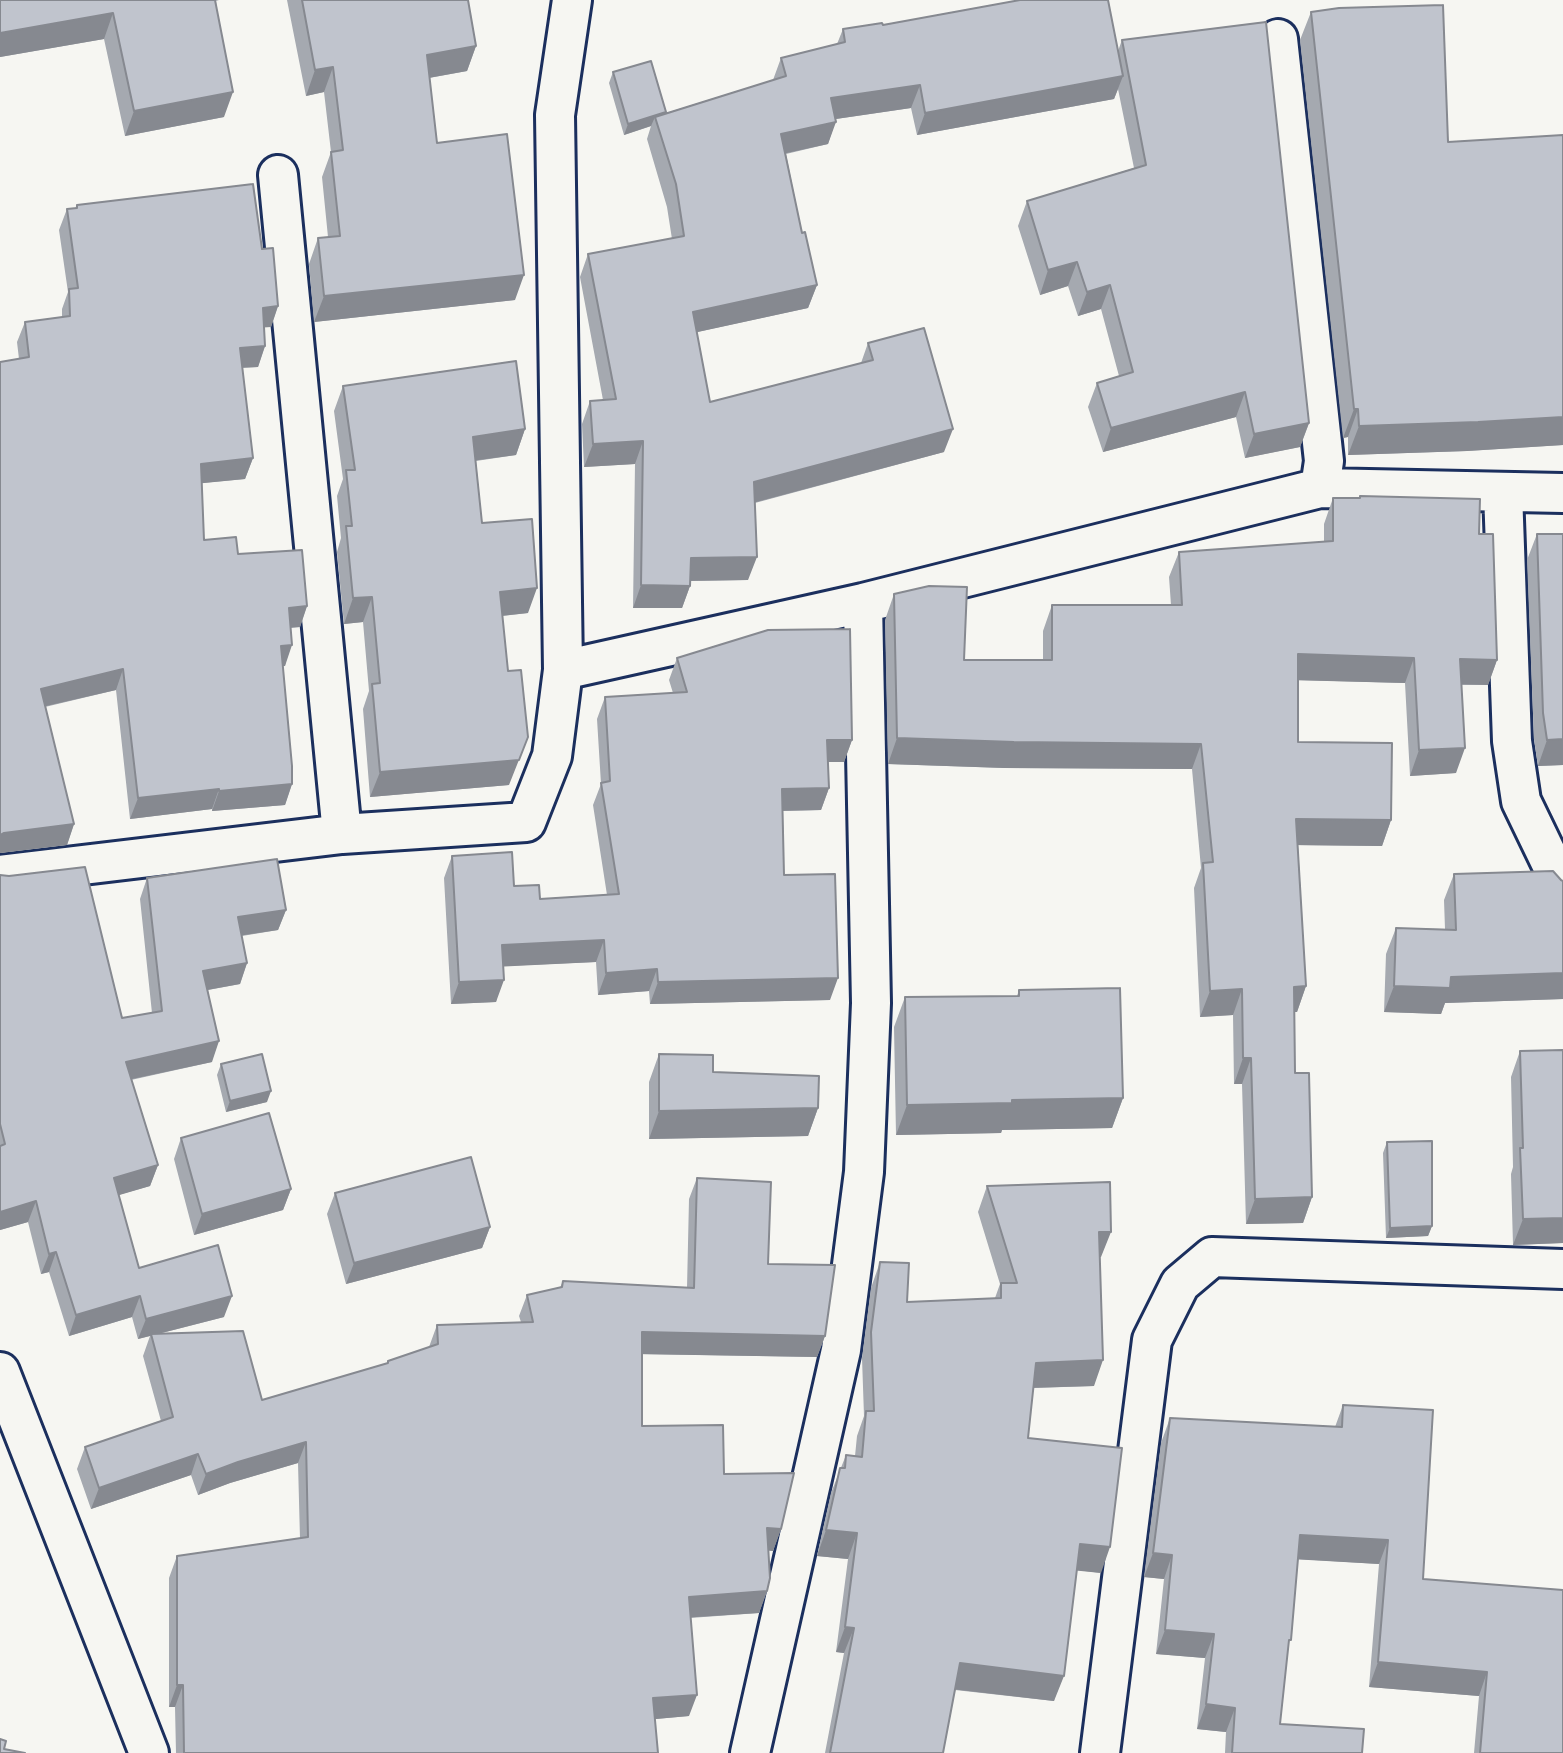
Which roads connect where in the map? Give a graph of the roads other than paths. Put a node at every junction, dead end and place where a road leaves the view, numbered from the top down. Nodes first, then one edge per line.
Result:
1 (572, 0) edge
2 (1278, 39) dead end
3 (278, 175) dead end
4 (1320, 488) junction
5 (1503, 492) junction
6 (1563, 493) edge
7 (863, 603) junction
8 (563, 670) junction
9 (342, 834) junction
10 (0, 875) edge
11 (1563, 888) edge
12 (1563, 1269) edge
13 (0, 1372) edge
14 (149, 1753) edge
15 (750, 1753) edge
16 (1100, 1753) edge

1 - 8 street
2 - 4 street
3 - 9 street
4 - 5 street
4 - 7 street
5 - 6 street
5 - 11 street
7 - 8 street
7 - 15 street
8 - 9 street
9 - 10 street
12 - 16 street
13 - 14 street

